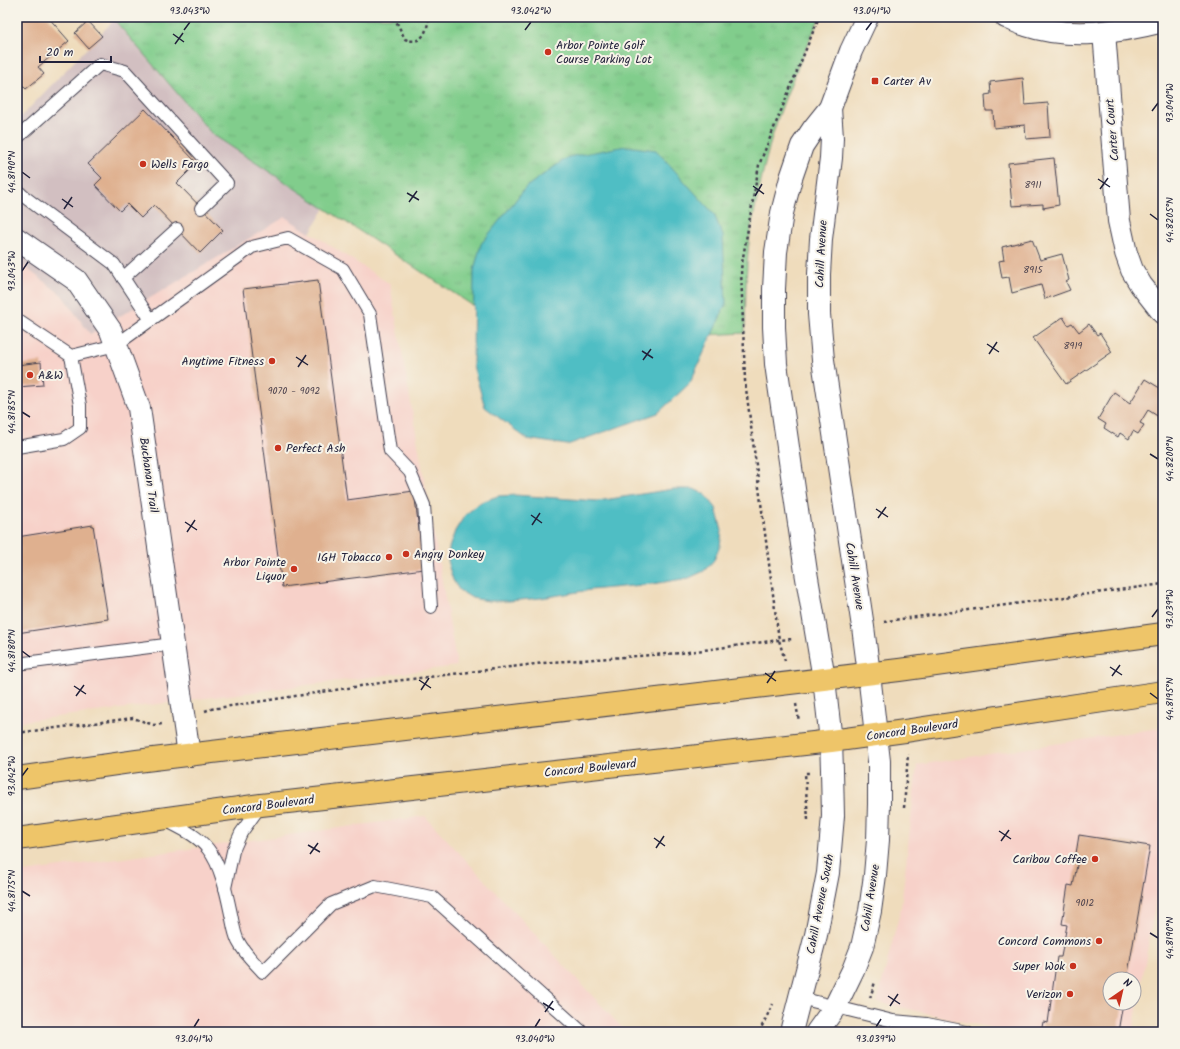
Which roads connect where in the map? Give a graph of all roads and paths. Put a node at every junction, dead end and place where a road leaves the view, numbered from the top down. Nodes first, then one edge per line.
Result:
1 (394, 17) edge
2 (429, 17) edge
3 (867, 17) edge
4 (1006, 17) edge
5 (1163, 21) edge
6 (1104, 32) junction
7 (830, 108) junction
8 (17, 138) edge
9 (17, 190) edge
10 (201, 208) dead end
11 (177, 229) dead end
12 (17, 239) edge
13 (123, 278) junction
14 (1163, 312) edge
15 (17, 320) edge
16 (151, 320) junction
17 (116, 345) junction
18 (71, 356) junction
19 (17, 447) edge
20 (1163, 584) edge
21 (431, 607) dead end
22 (863, 627) junction
23 (1163, 634) edge
24 (816, 638) junction
25 (173, 644) junction
26 (17, 664) edge
27 (869, 674) junction
28 (824, 678) junction
29 (1163, 692) edge
30 (183, 720) junction
31 (17, 733) edge
32 (876, 735) junction
33 (832, 741) junction
34 (189, 755) junction
35 (17, 778) edge
36 (261, 805) junction
37 (163, 819) junction
38 (17, 839) edge
39 (225, 888) junction
40 (800, 998) junction
41 (834, 1007) junction
42 (891, 1026) edge
43 (582, 1032) edge
44 (791, 1032) edge
45 (817, 1032) edge
46 (967, 1032) edge

1 - 2 path
3 - 7 street, Cahill Avenue
4 - 6 street
5 - 6 street
6 - 14 street, Carter Court
7 - 22 street, Cahill Avenue
7 - 24 street, Cahill Avenue
8 - 10 lane
9 - 13 lane
11 - 13 lane
12 - 17 street, Buchanan Trail
13 - 16 lane
15 - 18 lane
16 - 17 lane
16 - 21 lane
17 - 18 lane
17 - 25 street, Buchanan Trail
18 - 19 lane
20 - 22 path
22 - 27 street, Cahill Avenue
23 - 27 main road
24 - 28 street, Cahill Avenue
24 - 30 path
25 - 26 lane
25 - 30 street, Buchanan Trail
27 - 28 main road
27 - 32 street, Cahill Avenue
28 - 33 street, Cahill Avenue South
28 - 34 main road
29 - 32 main road, Concord Boulevard
30 - 31 path
30 - 34 street, Buchanan Trail
32 - 33 main road, Concord Boulevard
32 - 41 street, Cahill Avenue
33 - 36 main road, Concord Boulevard
33 - 40 street, Cahill Avenue South
34 - 35 main road
36 - 37 main road, Concord Boulevard
36 - 39 lane
37 - 38 main road, Concord Boulevard
37 - 39 lane
39 - 43 lane
40 - 41 lane
40 - 44 street, Cahill Avenue South
41 - 42 lane
41 - 45 street, Cahill Avenue
42 - 46 lane

